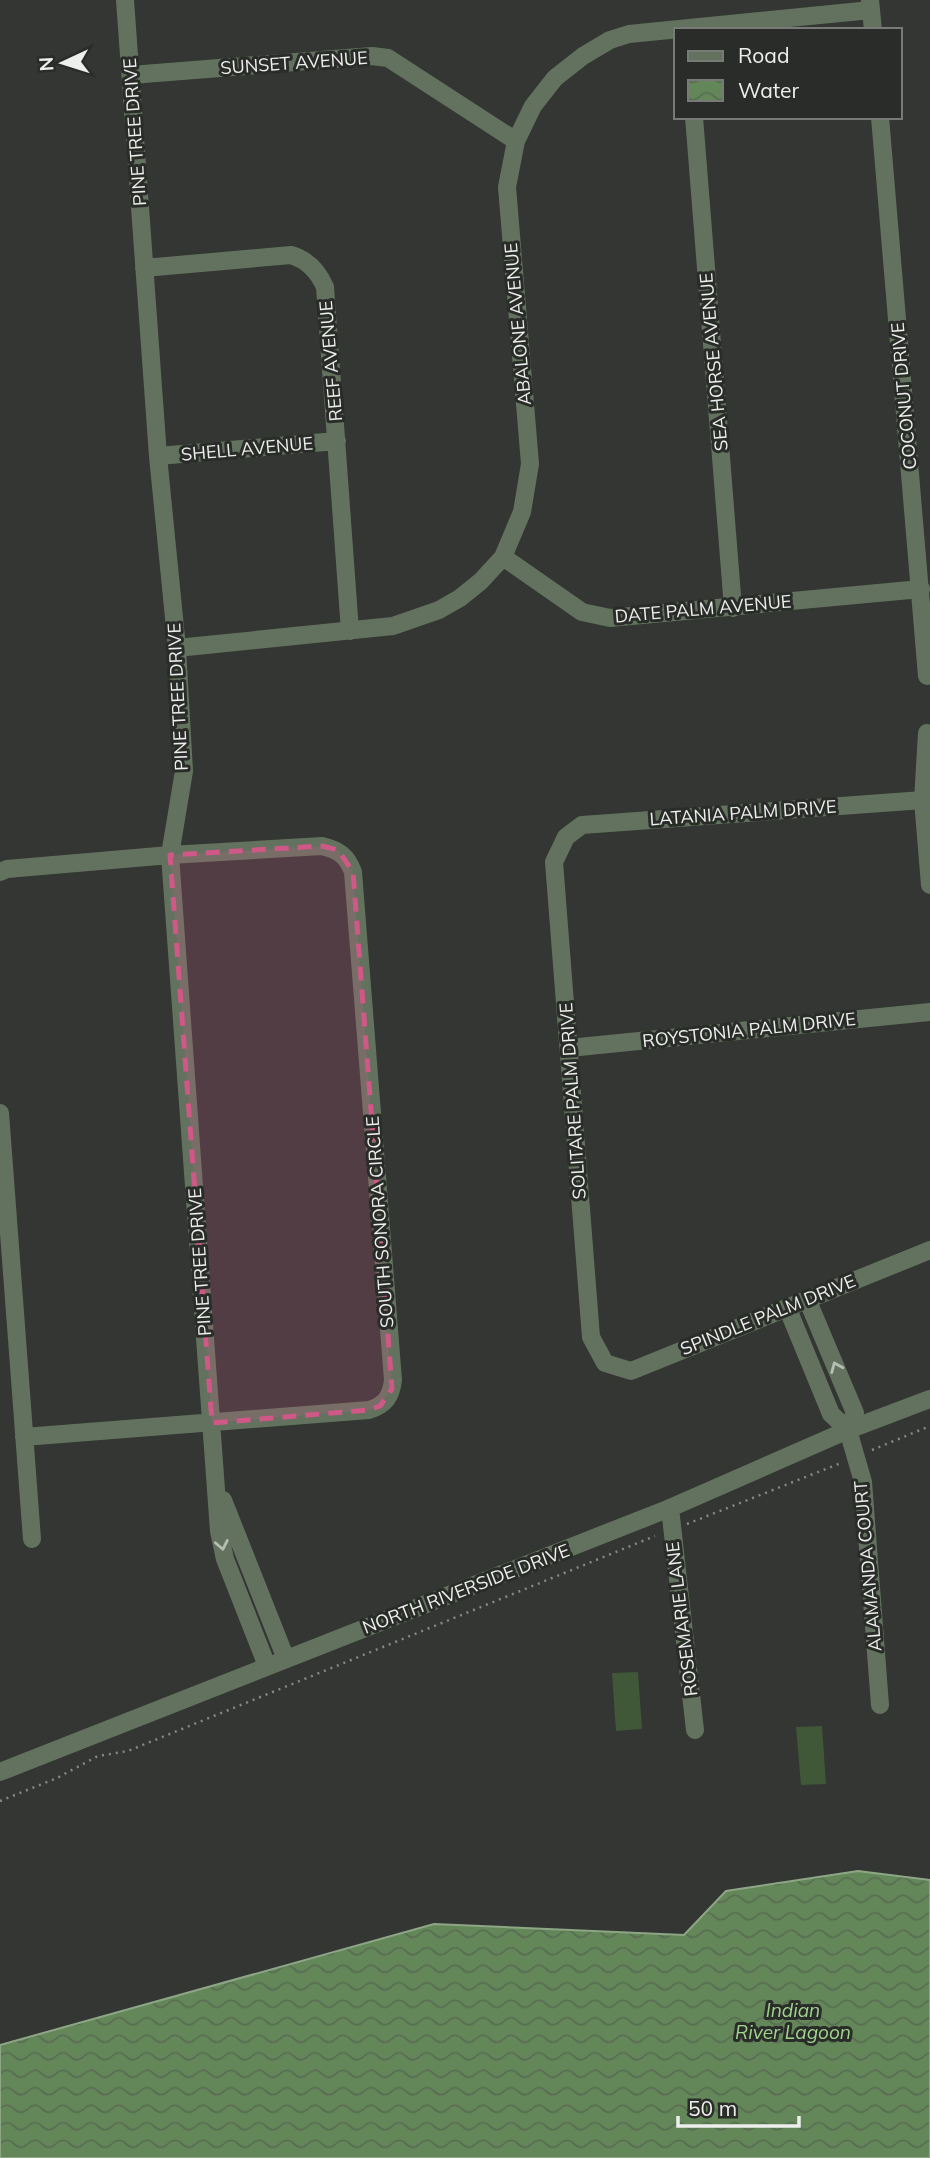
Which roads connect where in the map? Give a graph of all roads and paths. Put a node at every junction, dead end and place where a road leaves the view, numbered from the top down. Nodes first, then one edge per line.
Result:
1 (125, 0) edge
2 (870, 5) edge
3 (695, 28) edge
4 (873, 28) edge
5 (674, 30) edge
6 (131, 75) junction
7 (694, 119) edge
8 (880, 119) edge
9 (516, 141) junction
10 (144, 268) junction
11 (337, 441) junction
12 (158, 456) junction
13 (503, 557) junction
14 (921, 589) junction
15 (733, 608) junction
16 (349, 631) junction
17 (177, 648) junction
18 (927, 676) dead end
19 (926, 733) dead end
20 (923, 800) junction
21 (566, 837) joint
22 (170, 855) junction
23 (0, 872) edge
24 (930, 885) edge
25 (930, 1012) edge
26 (569, 1048) junction
27 (0, 1113) edge
28 (930, 1250) edge
29 (807, 1299) junction
30 (787, 1307) junction
31 (605, 1363) joint
32 (930, 1399) edge
33 (212, 1423) junction
34 (930, 1426) edge
35 (848, 1430) junction
36 (24, 1437) junction
37 (856, 1457) junction
38 (215, 1477) junction
39 (670, 1508) junction
40 (672, 1530) junction
41 (32, 1539) dead end
42 (286, 1659) junction
43 (267, 1666) junction
44 (880, 1705) dead end
45 (695, 1731) dead end
46 (0, 1772) edge
47 (0, 1801) edge

1 - 6 street, PINE TREE DRIVE
2 - 3 street, ABALONE AVENUE
2 - 4 street
5 - 9 street, ABALONE AVENUE
6 - 9 street, SUNSET AVENUE
6 - 10 street, PINE TREE DRIVE
7 - 15 street, SEA HORSE AVENUE
8 - 14 street, COCONUT DRIVE
9 - 13 street, ABALONE AVENUE
10 - 11 street, REEF AVENUE
10 - 12 street, PINE TREE DRIVE
11 - 12 street, SHELL AVENUE
11 - 16 street, REEF AVENUE
12 - 17 street, PINE TREE DRIVE
13 - 15 street, DATE PALM AVENUE
13 - 16 street, ABALONE AVENUE
14 - 15 street, DATE PALM AVENUE
14 - 18 street, COCONUT DRIVE
16 - 17 street, ABALONE AVENUE
17 - 22 street, PINE TREE DRIVE
19 - 20 street
20 - 21 street, LATANIA PALM DRIVE
20 - 24 street
21 - 26 street, SOLITARE PALM DRIVE
22 - 23 street
22 - 33 street, PINE TREE DRIVE
22 - 33 street, SOUTH SONORA CIRCLE
25 - 26 street, ROYSTONIA PALM DRIVE
26 - 31 street, SOLITARE PALM DRIVE
27 - 36 street
28 - 29 street, SPINDLE PALM DRIVE
29 - 30 street, SPINDLE PALM DRIVE
35 -> 29 street
30 - 31 street, SPINDLE PALM DRIVE
30 - 35 street
32 - 35 street, NORTH RIVERSIDE DRIVE
33 - 36 street, SOUTH SONORA CIRCLE
33 - 38 street, PINE TREE DRIVE
34 - 37 path
35 - 37 street, ALAMANDA COURT
35 - 39 street, NORTH RIVERSIDE DRIVE
36 - 41 street
37 - 40 path
37 - 44 street, ALAMANDA COURT
38 - 42 street, PINE TREE DRIVE
38 -> 43 street, PINE TREE DRIVE
39 - 40 street, ROSEMARIE LANE
39 - 42 street, NORTH RIVERSIDE DRIVE
40 - 45 street, ROSEMARIE LANE
40 - 47 path
42 - 43 street, NORTH RIVERSIDE DRIVE
43 - 46 street, NORTH RIVERSIDE DRIVE

